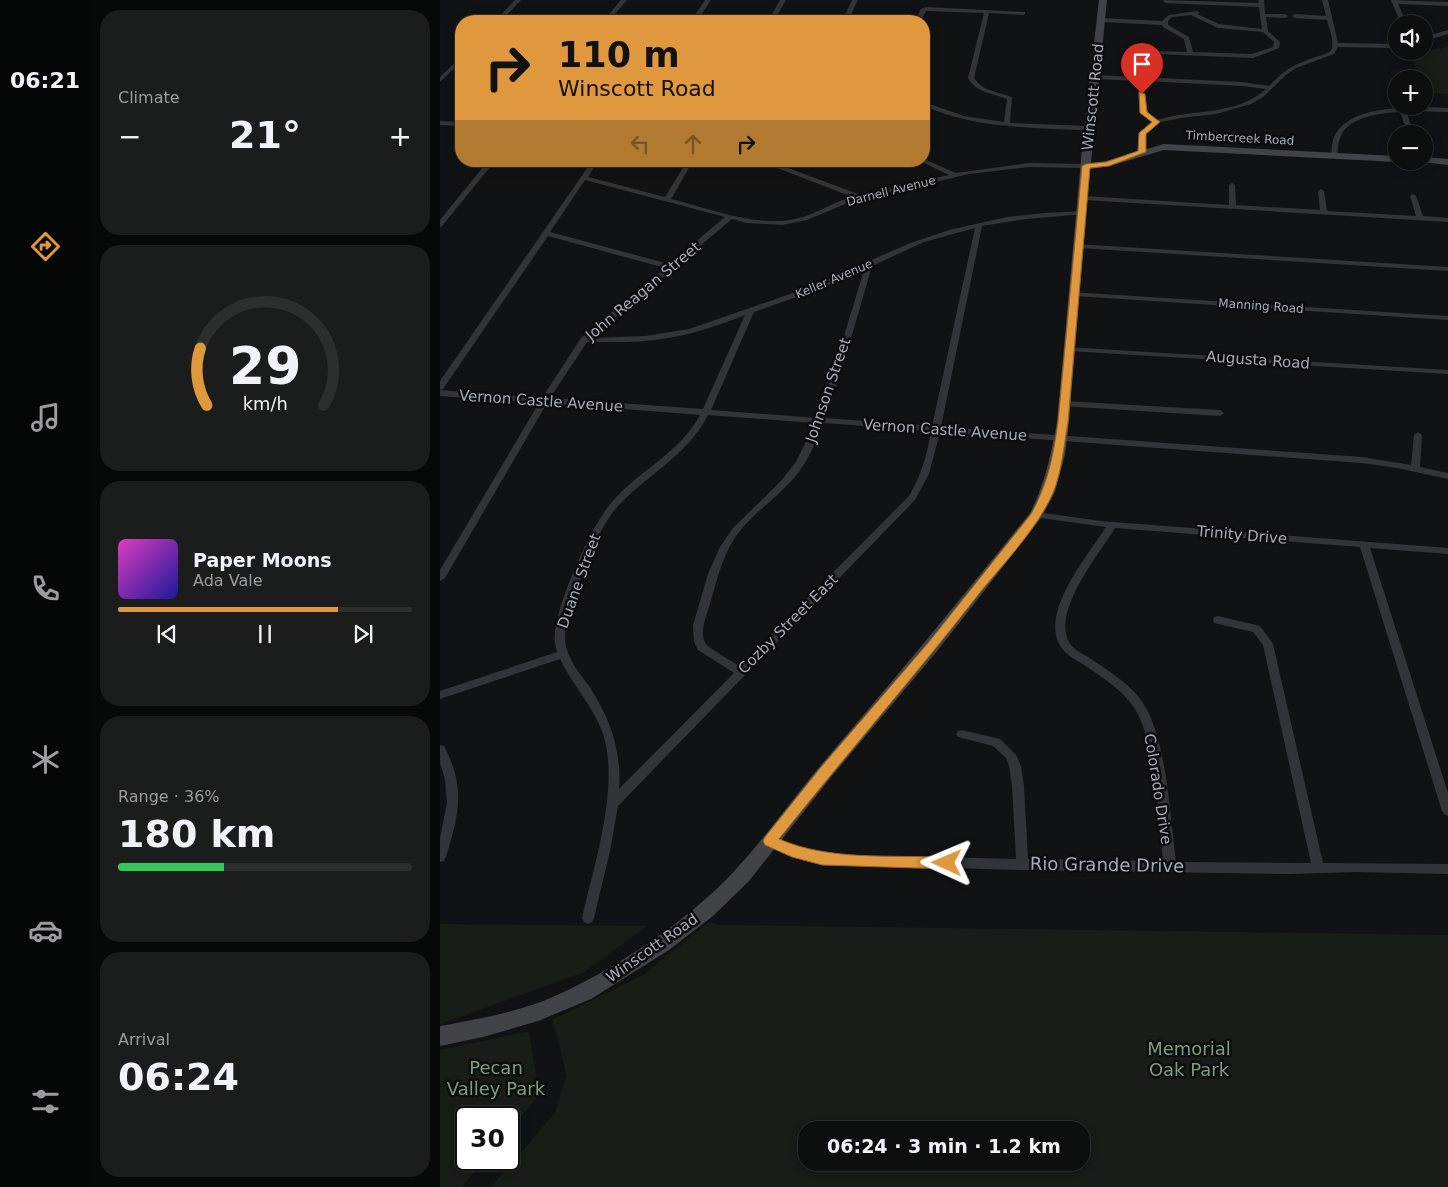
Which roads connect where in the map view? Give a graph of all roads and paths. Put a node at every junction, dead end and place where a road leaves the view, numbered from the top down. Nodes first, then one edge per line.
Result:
1 (518, 0) edge
2 (624, 0) edge
3 (708, 0) edge
4 (783, 0) edge
5 (855, 0) edge
6 (1103, 0) edge
7 (1325, 0) edge
8 (1165, 1) edge
9 (1203, 1) edge
10 (1395, 1) edge
11 (1261, 3) edge
12 (1448, 4) edge
13 (986, 12) junction
14 (1024, 13) dead end
15 (1192, 14) junction
16 (1262, 14) junction
17 (504, 15) edge
18 (611, 15) edge
19 (698, 15) edge
20 (774, 15) edge
21 (848, 15) edge
22 (921, 15) edge
23 (1400, 15) edge
24 (1285, 16) dead end
25 (1295, 16) dead end
26 (1329, 18) junction
27 (1101, 20) junction
28 (1165, 23) junction
29 (1265, 31) junction
30 (1448, 32) edge
31 (1433, 36) edge
32 (1336, 45) junction
33 (1388, 46) edge
34 (1156, 52) dead end
35 (1190, 54) junction
36 (455, 65) edge
37 (1095, 77) junction
38 (1142, 79) junction
39 (440, 80) edge
40 (1270, 88) junction
41 (930, 107) edge
42 (1433, 110) edge
43 (1448, 110) edge
44 (1388, 112) edge
45 (1156, 122) junction
46 (440, 123) edge
47 (455, 124) edge
48 (1007, 124) junction
49 (1089, 128) junction
50 (1087, 151) junction
51 (1142, 152) junction
52 (1334, 156) junction
53 (1388, 159) edge
54 (1118, 161) junction
55 (1433, 161) edge
56 (1448, 162) edge
57 (930, 164) edge
58 (1086, 166) junction
59 (487, 167) edge
60 (591, 167) edge
61 (686, 167) edge
62 (778, 167) edge
63 (955, 175) junction
64 (584, 178) junction
65 (1232, 186) dead end
66 (1320, 192) dead end
67 (1413, 196) dead end
68 (860, 198) junction
69 (1084, 198) junction
70 (667, 200) junction
71 (1233, 207) junction
72 (1083, 213) junction
73 (1324, 213) junction
74 (730, 217) junction
75 (1420, 218) junction
76 (1448, 220) edge
77 (440, 224) edge
78 (979, 225) junction
79 (546, 233) junction
80 (1079, 246) junction
81 (869, 264) junction
82 (670, 267) junction
83 (1448, 269) edge
84 (1074, 294) junction
85 (751, 311) junction
86 (1448, 318) edge
87 (584, 340) junction
88 (1069, 349) junction
89 (1448, 372) edge
90 (440, 386) edge
91 (440, 393) edge
92 (544, 401) junction
93 (1064, 404) junction
94 (705, 413) junction
95 (1220, 413) dead end
96 (820, 421) junction
97 (936, 430) junction
98 (1418, 435) dead end
99 (1060, 439) junction
100 (1415, 470) junction
101 (1448, 476) edge
102 (1036, 515) junction
103 (1112, 525) junction
104 (1364, 545) junction
105 (1448, 551) edge
106 (440, 578) edge
107 (1218, 620) dead end
108 (562, 654) junction
109 (741, 672) junction
110 (440, 695) edge
111 (962, 734) dead end
112 (440, 749) edge
113 (612, 802) junction
114 (1448, 811) edge
115 (769, 841) junction
116 (440, 858) edge
117 (1022, 864) junction
118 (1170, 866) junction
119 (1318, 868) junction
120 (1448, 869) edge
121 (588, 918) dead end
122 (440, 1036) edge

1 - 17 street
2 - 18 street
3 - 19 street
4 - 20 street
5 - 21 street
6 - 27 main road, Winscott Road
7 - 26 street
8 - 9 street
9 - 11 street
9 - 15 street
10 - 12 street
10 - 23 street
11 - 16 street
13 - 14 street
13 - 22 street
13 - 48 street
15 - 28 street
15 - 29 street
16 - 24 street
16 - 29 street
25 - 26 street
26 - 32 street
27 - 28 street
27 - 37 main road, Winscott Road
28 - 35 street
29 - 35 street
30 - 31 street
32 - 33 street
32 - 40 street
34 - 35 street
36 - 39 street
37 - 38 street
37 - 49 main road, Winscott Road
38 - 40 street
38 - 45 street
40 - 45 street
41 - 48 street
42 - 43 street
44 - 52 street
45 - 51 street
46 - 47 street
48 - 49 street
49 - 50 main road, Winscott Road
50 - 54 main road
50 - 58 main road, Winscott Road
51 - 52 main road, Timbercreek Road
51 - 54 main road, Timbercreek Road
52 - 53 main road, Timbercreek Road
54 - 58 main road, Timbercreek Road
55 - 56 main road
57 - 63 street
58 - 63 street, Darnell Avenue
58 - 69 main road, Winscott Road
59 - 77 street
60 - 64 street
61 - 70 street
62 - 68 street
63 - 68 street, Darnell Avenue
64 - 70 street, Darnell Avenue
64 - 79 street
65 - 71 street
66 - 73 street
67 - 75 street
68 - 74 street, Darnell Avenue
69 - 71 street
69 - 72 main road, Winscott Road
70 - 74 street, Darnell Avenue
71 - 73 street
72 - 78 street, Keller Avenue
72 - 80 main road, Winscott Road
73 - 75 street
74 - 82 street, John Reagan Street
75 - 76 street
78 - 81 street, Keller Avenue
78 - 97 street, Cozby Street East
79 - 82 street
79 - 90 street
80 - 83 street
80 - 84 main road, Winscott Road
81 - 85 street, Keller Avenue
81 - 96 street, Johnson Street
82 - 87 street, John Reagan Street
84 - 86 street, Manning Road
84 - 88 main road, Winscott Road
85 - 87 street, Keller Avenue
85 - 94 street, Duane Street
87 - 92 street, John Reagan Street
88 - 89 street, Augusta Road
88 - 93 main road, Winscott Road
91 - 92 street, Vernon Castle Avenue
92 - 94 street, Vernon Castle Avenue
92 - 106 street, John Reagan Street
93 - 95 street
93 - 99 main road, Winscott Road
94 - 96 street, Vernon Castle Avenue
94 - 108 street, Duane Street
96 - 97 street, Vernon Castle Avenue
96 - 109 street, Johnson Street
97 - 99 street, Vernon Castle Avenue
97 - 109 street, Cozby Street East
98 - 100 street
99 - 100 street, Vernon Castle Avenue
99 - 102 main road, Winscott Road
100 - 101 street, Vernon Castle Avenue
102 - 103 street, Trinity Drive
102 - 115 main road, Winscott Road
103 - 104 street, Trinity Drive
103 - 118 street, Colorado Drive
104 - 105 street, Trinity Drive
104 - 114 street
107 - 119 street
108 - 110 street
108 - 113 street
109 - 113 street, Cozby Street East
111 - 117 street
112 - 116 street
113 - 121 street
115 - 117 street, Rio Grande Drive
115 - 122 main road, Winscott Road
117 - 118 street, Rio Grande Drive
118 - 119 street, Rio Grande Drive
119 - 120 street, Rio Grande Drive

